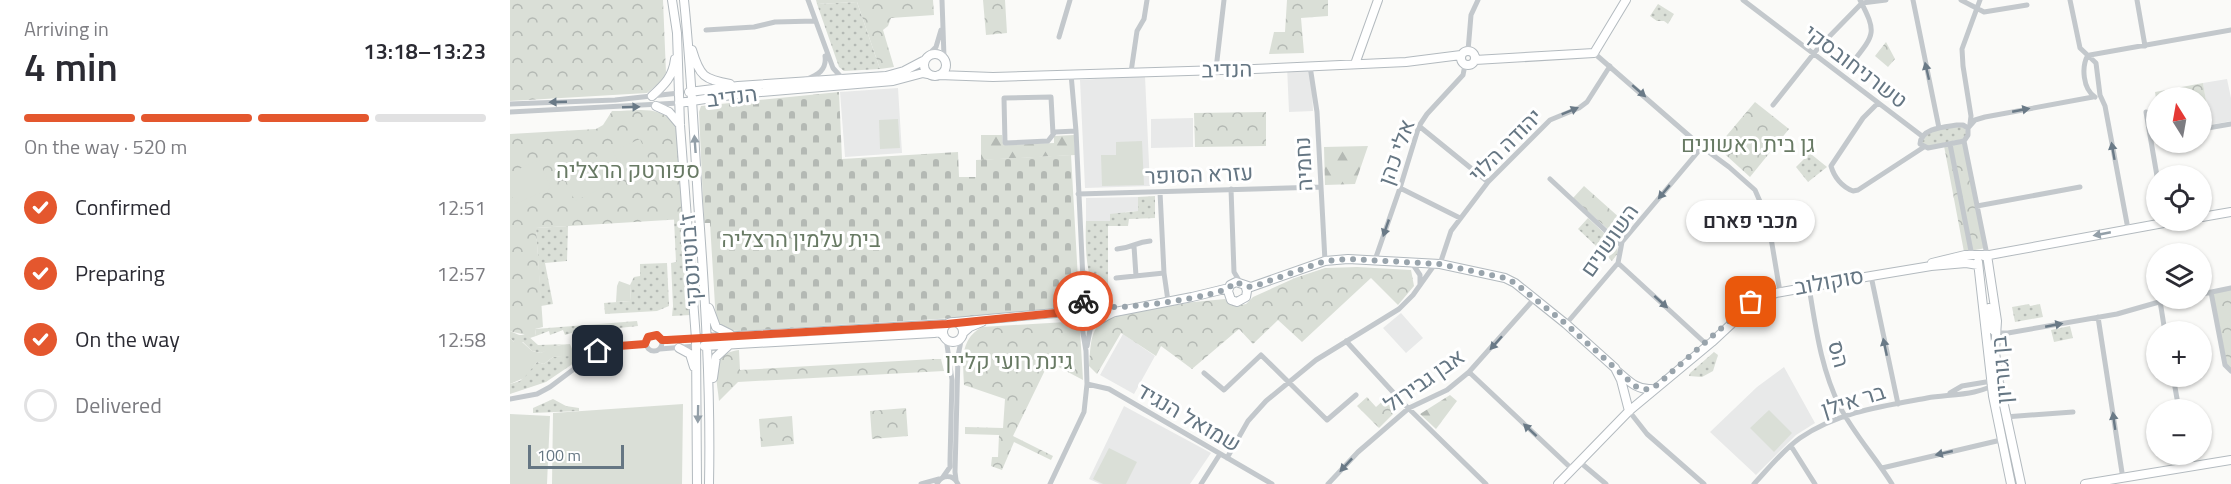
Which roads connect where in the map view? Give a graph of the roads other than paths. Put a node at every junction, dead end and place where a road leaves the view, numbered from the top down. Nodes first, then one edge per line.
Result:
1 (672, 0) edge
2 (684, 0) edge
3 (808, 0) edge
4 (942, 0) edge
5 (1070, 0) edge
6 (1148, 0) edge
7 (1224, 0) edge
8 (1378, 0) edge
9 (1478, 0) edge
10 (1626, 0) edge
11 (1743, 0) edge
12 (1886, 0) edge
13 (1913, 0) edge
14 (1961, 0) edge
15 (1980, 0) edge
16 (2070, 0) edge
17 (2137, 0) edge
18 (1861, 2) edge
19 (2027, 5) dead end
20 (1976, 8) junction
21 (815, 21) junction
22 (943, 23) junction
23 (706, 30) dead end
24 (2231, 30) edge
25 (677, 33) junction
26 (687, 33) junction
27 (1059, 37) dead end
28 (2145, 46) junction
29 (824, 48) junction
30 (1468, 51) junction
31 (2109, 52) junction
32 (1594, 53) junction
33 (1813, 54) junction
34 (2088, 55) junction
35 (1461, 56) junction
36 (926, 58) junction
37 (1475, 60) junction
38 (945, 61) junction
39 (1852, 63) dead end
40 (1355, 64) junction
41 (1466, 65) junction
42 (1310, 66) junction
43 (1610, 66) junction
44 (2097, 68) junction
45 (1216, 69) junction
46 (1131, 72) junction
47 (928, 74) junction
48 (1071, 74) junction
49 (939, 75) junction
50 (993, 77) junction
51 (842, 78) junction
52 (802, 80) junction
53 (738, 86) junction
54 (691, 92) junction
55 (680, 93) junction
56 (2100, 94) junction
57 (651, 96) junction
58 (2093, 97) junction
59 (692, 101) junction
60 (679, 103) junction
61 (1878, 103) junction
62 (510, 104) edge
63 (1773, 105) dead end
64 (656, 106) junction
65 (510, 112) edge
66 (680, 124) junction
67 (2231, 124) edge
68 (1419, 126) junction
69 (1969, 126) junction
70 (2212, 127) edge
71 (1939, 128) junction
72 (1076, 131) junction
73 (1053, 134) junction
74 (1922, 136) junction
75 (1964, 141) junction
76 (1950, 144) junction
77 (1702, 147) junction
78 (1924, 147) junction
79 (1550, 179) dead end
80 (1488, 182) junction
81 (1321, 187) junction
82 (2080, 187) dead end
83 (1400, 188) junction
84 (1231, 189) junction
85 (1160, 192) junction
86 (1078, 194) junction
87 (1977, 206) junction
88 (2231, 212) edge
89 (2212, 215) edge
90 (1460, 218) junction
91 (2146, 226) edge
92 (2128, 229) junction
93 (1150, 241) dead end
94 (1622, 242) junction
95 (1134, 246) junction
96 (1080, 248) junction
97 (1117, 249) dead end
98 (1971, 251) dead end
99 (1980, 258) junction
100 (1375, 260) junction
101 (1325, 261) junction
102 (1412, 263) junction
103 (1618, 263) junction
104 (1438, 264) junction
105 (1164, 273) junction
106 (1136, 276) junction
107 (1871, 276) junction
108 (1116, 278) dead end
109 (1277, 278) junction
110 (1243, 284) junction
111 (1420, 286) junction
112 (1809, 287) junction
113 (1229, 288) junction
114 (2231, 288) edge
115 (705, 291) junction
116 (1780, 291) junction
117 (1982, 291) junction
118 (2212, 292) edge
119 (1192, 297) junction
120 (1229, 297) junction
121 (1246, 297) junction
122 (2212, 297) edge
123 (1534, 299) junction
124 (1168, 301) junction
125 (1097, 302) junction
126 (1080, 303) junction
127 (2146, 305) edge
128 (1139, 306) junction
129 (2098, 317) junction
130 (1081, 320) junction
131 (1098, 320) junction
132 (951, 323) junction
133 (1566, 324) junction
134 (1996, 333) junction
135 (962, 335) junction
136 (752, 336) junction
137 (945, 337) junction
138 (662, 340) junction
139 (1346, 341) junction
140 (696, 342) junction
141 (707, 342) junction
142 (1708, 342) junction
143 (645, 344) junction
144 (730, 344) junction
145 (679, 348) junction
146 (660, 349) junction
147 (1086, 351) junction
148 (1615, 368) junction
149 (2231, 371) edge
150 (1469, 372) junction
151 (1204, 373) dead end
152 (697, 377) junction
153 (1289, 381) junction
154 (1087, 384) junction
155 (1995, 384) junction
156 (1651, 389) junction
157 (1356, 394) dead end
158 (510, 399) edge
159 (1898, 404) junction
160 (1409, 408) junction
161 (1628, 409) junction
162 (710, 412) junction
163 (2073, 412) dead end
164 (1845, 415) junction
165 (2005, 417) junction
166 (2001, 440) junction
167 (1791, 446) junction
168 (1220, 454) junction
169 (1227, 458) junction
170 (2231, 460) edge
171 (1581, 463) junction
172 (2188, 465) edge
173 (1882, 468) junction
174 (2188, 468) junction
175 (1573, 470) junction
176 (2120, 479) junction
177 (940, 480) edge
178 (958, 483) edge
179 (697, 484) edge
180 (708, 484) edge
181 (921, 484) edge
182 (1050, 484) edge
183 (1201, 484) edge
184 (1272, 484) edge
185 (1328, 484) edge
186 (1486, 484) edge
187 (1558, 484) edge
188 (1606, 484) edge
189 (1704, 484) edge
190 (1754, 484) edge
191 (1815, 484) edge
192 (1892, 484) edge
193 (2011, 484) edge
194 (2021, 484) edge
195 (2085, 484) edge
196 (2106, 484) edge

1 - 25 street, ז'בוטינסקי
2 - 26 street, ז'בוטינסקי
3 - 21 street
4 - 22 street
5 - 27 street
6 - 46 street
7 - 45 street
8 - 40 street
9 - 30 street
10 - 32 street
11 - 33 street, טשרניחובסקי
12 - 18 street
71 -> 13 street
14 - 20 street
15 - 20 street
16 - 34 street
17 - 28 street
18 - 33 street
18 - 39 street
19 - 20 street
20 - 69 street
21 - 23 street
21 - 29 street
22 - 36 street
22 - 38 street
24 - 28 street
25 - 55 street, ז'בוטינסקי
25 - 57 street
26 - 53 street
26 - 54 street, ז'בוטינסקי
28 - 31 street
29 - 51 street
29 - 52 street
30 - 35 street
30 - 37 street
31 - 34 street
31 - 44 street
32 - 37 street
32 - 43 street
33 - 61 street, טשרניחובסקי
33 - 63 street
34 - 44 street
34 - 58 street
35 - 40 street, הנדיב
35 - 41 street
36 - 38 street
36 - 47 street
36 - 51 street, הנדיב
37 - 41 street
38 - 49 street
38 - 50 street, הנדיב
40 - 42 street, הנדיב
41 - 68 street, אלי כהן
42 - 45 street, הנדיב
42 - 81 street, נחמיה
43 -> 77 street
80 -> 43 street, יהודה הלוי
44 - 56 street
45 - 46 street, הנדיב
46 - 48 street, הנדיב
47 - 49 street
47 - 59 street, הנדיב
48 - 50 street, הנדיב
48 - 72 street
49 - 50 street, הנדיב
51 - 52 street, הנדיב
52 - 53 street, הנדיב
53 - 54 street, הנדיב
54 - 55 street, הנדיב
54 - 59 street, ז'בוטינסקי
55 - 57 street
55 - 60 street, ז'בוטינסקי
56 - 58 street
92 -> 56 street
57 -> 62 street
69 -> 58 street
59 - 60 street, הנדיב
115 -> 59 street, ז'בוטינסקי
60 - 64 street
60 - 66 street, ז'בוטינסקי
61 - 74 street, טשרניחובסקי
61 - 78 street
65 -> 64 street
64 - 66 street
66 - 140 street, ז'בוטינסקי
67 - 70 street
68 - 80 street
68 - 83 street, אלי כהן
69 - 71 street
69 - 75 street
71 - 74 street
72 - 73 street
72 - 86 street
73 - 73 street
74 - 78 street
75 - 76 street
75 - 87 street
76 - 78 street
76 - 98 street
77 -> 94 street, השושנים
77 - 116 street
79 - 94 street
80 - 90 street, יהודה הלוי
81 - 84 street, עזרא הסופר
81 - 101 street, נחמיה
82 - 87 street
83 - 90 street
83 -> 100 street, אלי כהן
84 - 85 street, עזרא הסופר
84 - 110 street
85 - 86 street, עזרא הסופר
85 - 105 street
86 - 96 street
87 - 99 street
88 - 89 street
90 - 104 street, יהודה הלוי
91 - 92 street, סוקולוב
92 -> 99 street, סוקולוב
93 - 95 street
94 - 103 street, השושנים
95 - 97 street
95 - 106 street
96 - 125 street
96 - 126 street
99 - 107 street, סוקולוב
99 - 116 street, סוקולוב
99 - 117 street, בן גוריון
99 - 134 street, בן גוריון
100 - 101 street
100 - 102 street
101 - 109 street
102 - 104 street
102 - 111 street
103 - 133 street, השושנים
103 -> 142 street
104 - 111 street, יהודה הלוי
104 - 123 street
105 - 106 street
105 - 124 street
106 - 108 street
107 - 112 street, סוקולוב
159 -> 107 street
109 - 110 street
109 - 121 street
110 - 113 street
110 - 121 street
111 - 139 street, יהודה הלוי
112 - 116 street, סוקולוב
112 - 164 street, הס
113 - 119 street
113 - 120 street
114 - 118 street
115 - 136 street
115 - 141 street, ז'בוטינסקי
116 - 142 street, סוקולוב
117 - 134 street
117 - 155 street, בן גוריון
119 - 120 street
119 - 124 street
120 - 121 street
122 - 149 street
123 - 133 street
123 -> 150 street, אבן גבירול
124 - 128 street
125 - 126 street
125 - 128 street
125 - 131 street
126 - 130 street
126 - 132 street
127 - 129 street
128 - 131 street
134 -> 129 street
176 -> 129 street
130 - 131 street
130 - 135 street
130 - 147 street
131 - 147 street
132 - 135 street
132 - 136 street
132 - 137 street
133 - 148 street
134 - 155 street, בן גוריון
135 - 137 street
135 - 178 street
136 - 141 street
137 - 144 street
137 - 177 street
138 - 140 street
138 - 143 street
138 - 146 street
139 - 153 street, יהודה הלוי
139 - 160 street
140 - 141 street
140 - 145 street
140 - 152 street, ז'בוטינסקי
141 - 144 street
141 - 162 street, ז'בוטינסקי
142 - 156 street, סוקולוב
142 - 161 street, סוקולוב
143 - 146 street
143 - 158 street
144 - 162 street
145 - 146 street
145 - 152 street
147 - 154 street
148 - 156 street
148 - 161 street
150 - 160 street, אבן גבירול
175 -> 150 street
151 - 153 street
152 -> 179 street, ז'בוטינסקי
153 - 157 street
153 - 169 street, יהודה הלוי
154 - 168 street, שמואל הנגיד
154 - 182 street
155 - 159 street, בר אילן
155 - 165 street, בן גוריון
155 - 166 street, בן גוריון
156 - 161 street, סוקולוב
159 - 164 street, בר אילן
160 -> 185 street, אבן גבירול
160 - 186 street
161 - 171 street, סוקולוב
161 - 189 street
162 - 180 street, ז'בוטינסקי
163 - 165 street
164 - 167 street, בר אילן
164 - 173 street, הס
165 - 194 street, בן גוריון
166 -> 173 street
166 - 193 street, בן גוריון
167 - 190 street, בר אילן
167 - 191 street
168 - 169 street, שמואל הנגיד
168 - 183 street
169 - 184 street, שמואל הנגיד
170 - 174 street
171 - 175 street, סוקולוב
171 - 188 street
172 - 174 street
173 - 192 street, הס
174 - 176 street
175 - 187 street, סוקולוב
176 - 195 street
176 - 196 street
177 - 178 street
177 - 181 street

